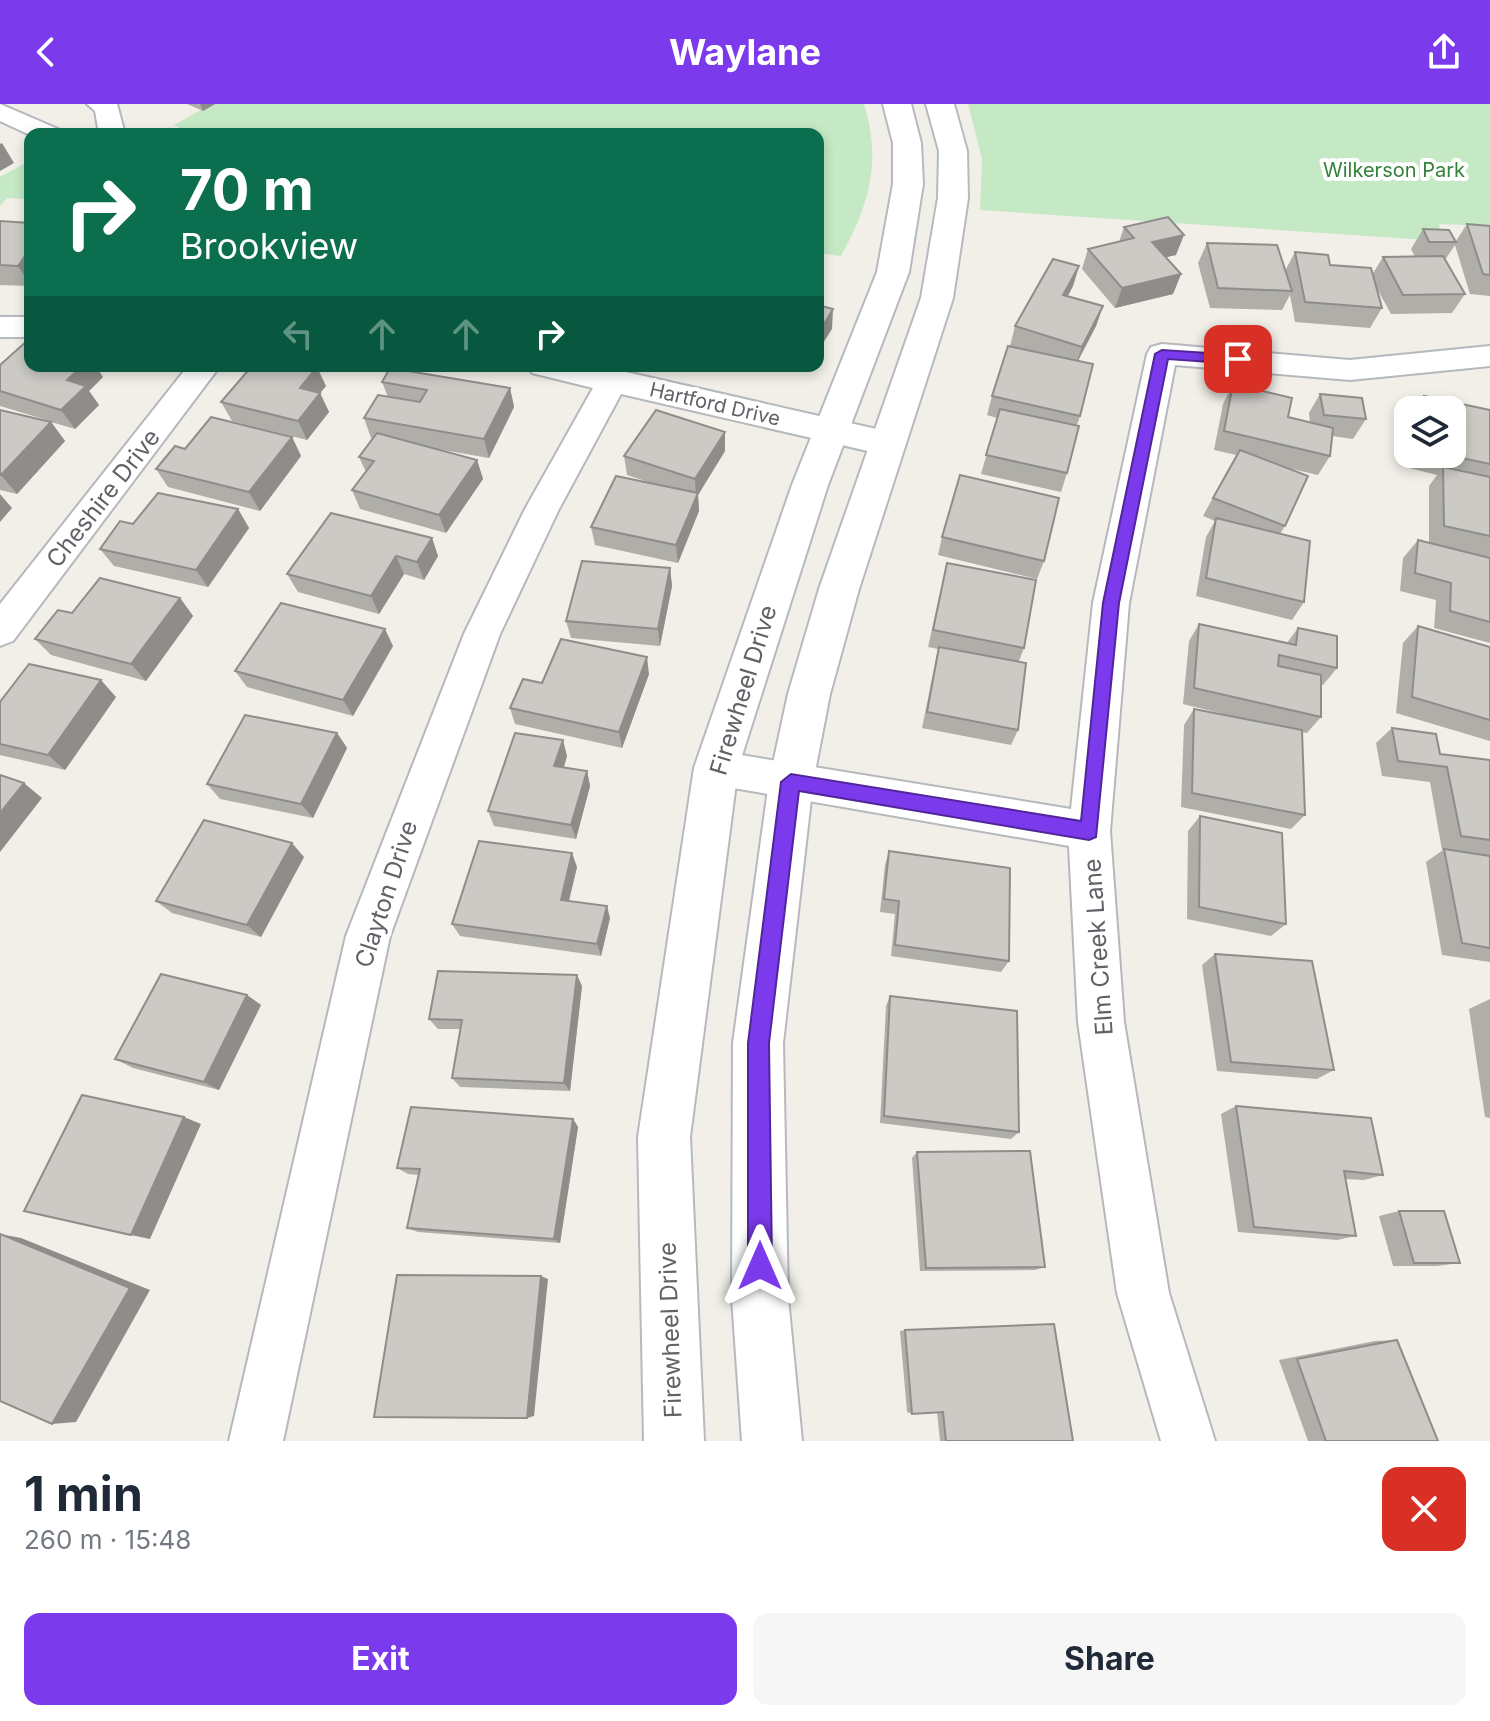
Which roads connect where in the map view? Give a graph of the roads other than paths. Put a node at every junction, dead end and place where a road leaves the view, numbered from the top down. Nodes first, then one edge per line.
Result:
1 (100, 104) edge
2 (897, 104) edge
3 (940, 104) edge
4 (0, 111) edge
5 (36, 128) edge
6 (111, 128) edge
7 (0, 327) edge
8 (24, 327) edge
9 (1490, 356) edge
10 (200, 372) edge
11 (573, 372) edge
12 (613, 380) junction
13 (832, 431) junction
14 (885, 443) junction
15 (0, 631) edge
16 (716, 768) junction
17 (791, 782) junction
18 (1089, 831) junction
19 (256, 1441) edge
20 (674, 1441) edge
21 (772, 1441) edge
22 (1188, 1441) edge

1 - 6 street
2 - 13 street, Firewheel Drive
3 - 14 street
4 - 5 street
7 - 8 street
9 - 18 street, Elm Creek Lane
10 - 15 street, Cheshire Drive
11 - 12 street, Hartford Drive
12 - 13 street, Hartford Drive
12 - 19 street, Clayton Drive
13 - 14 street, Hartford Drive
13 - 16 street, Firewheel Drive
14 - 17 street
16 - 17 street
16 - 20 street, Firewheel Drive
17 - 18 street
17 - 21 street
18 - 22 street, Elm Creek Lane

